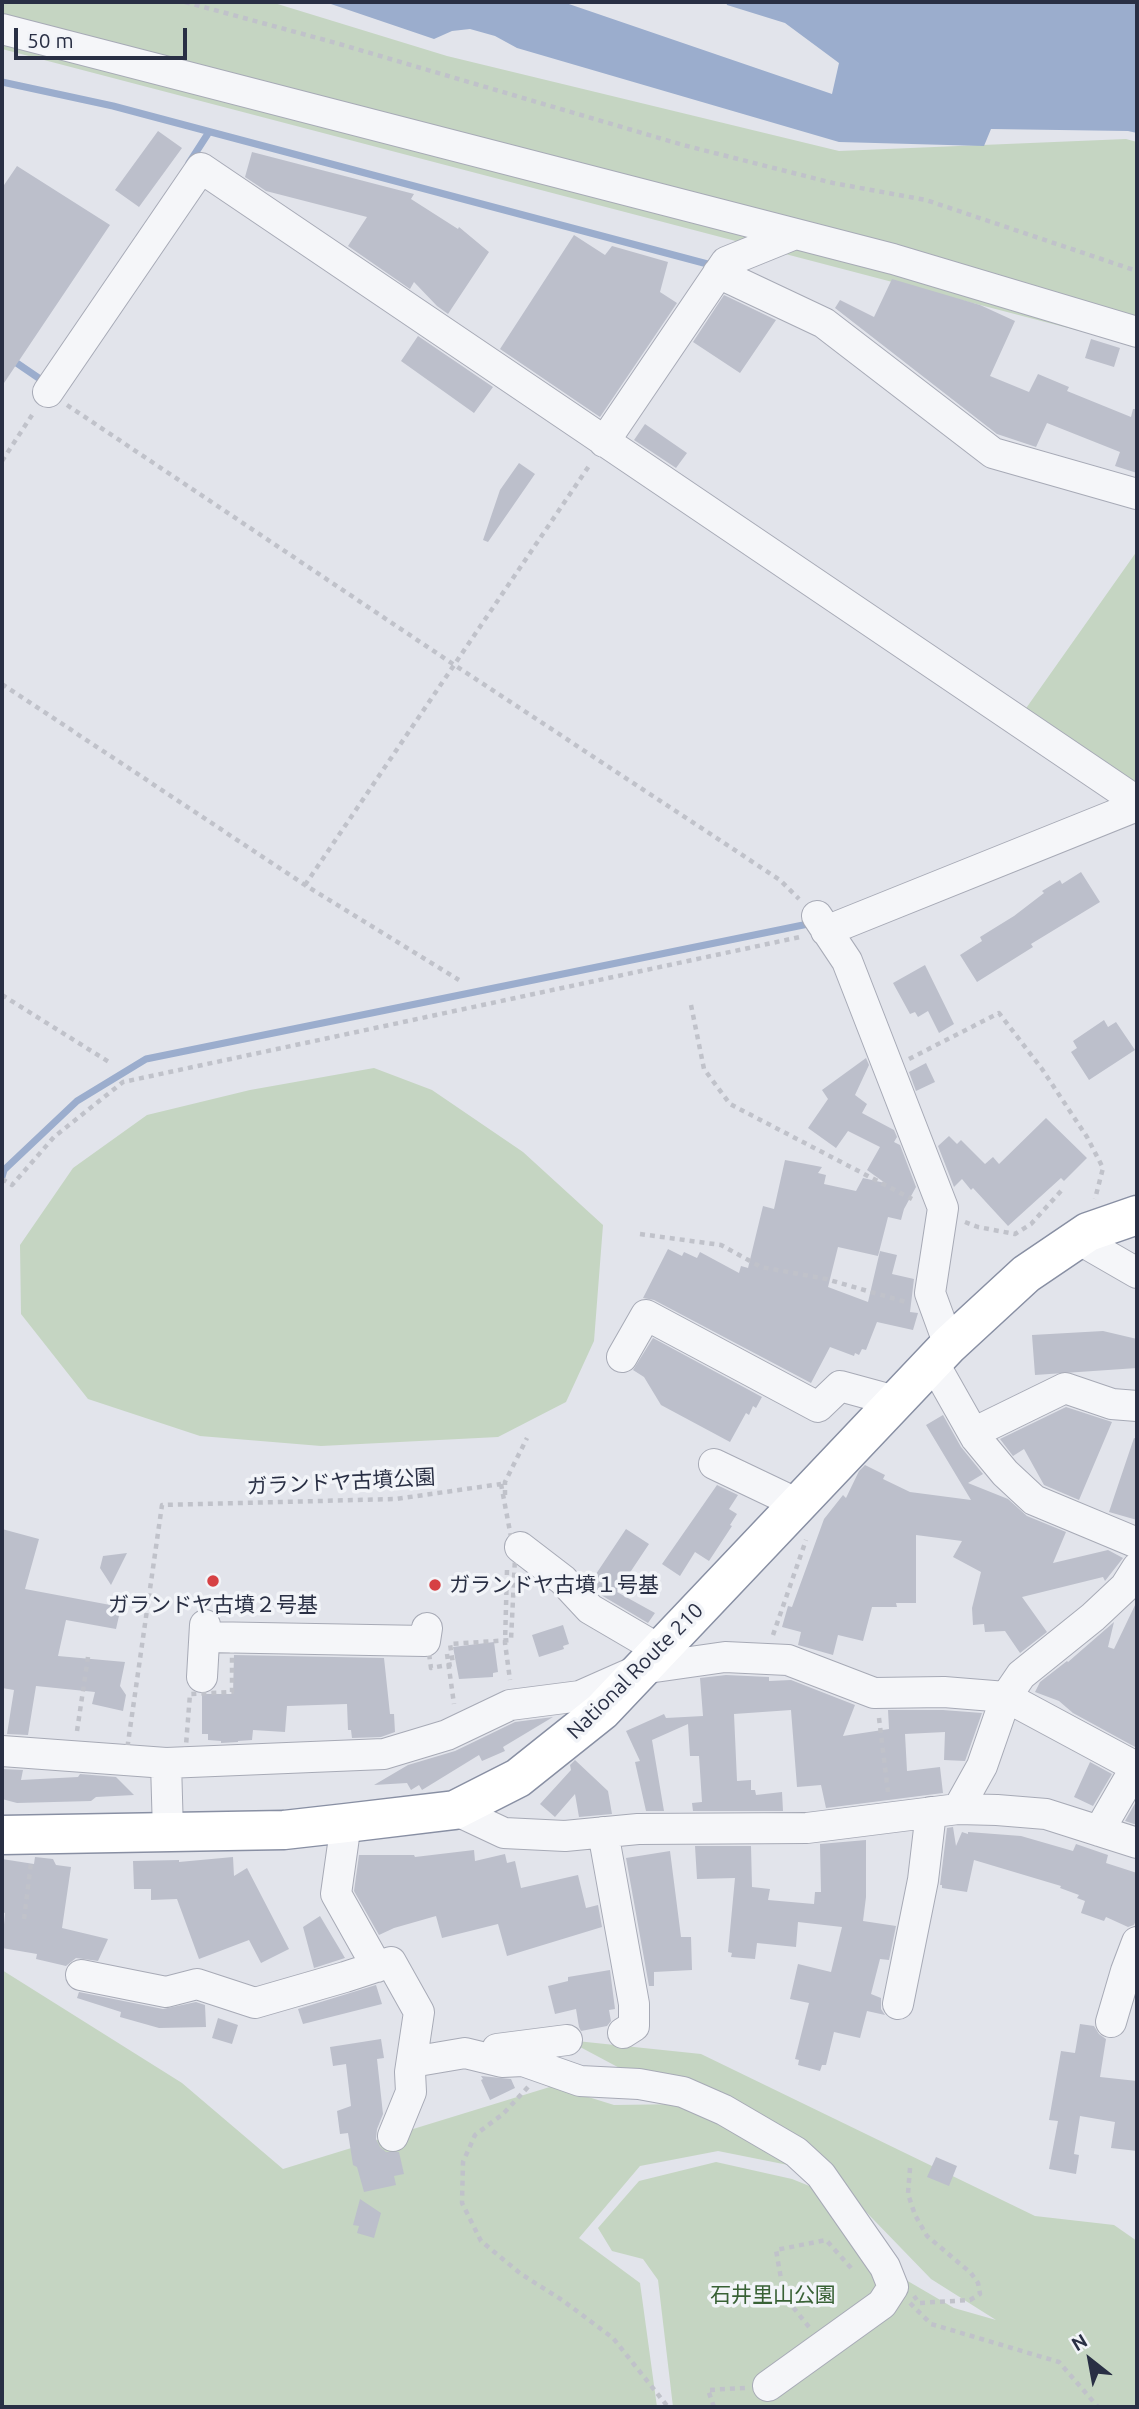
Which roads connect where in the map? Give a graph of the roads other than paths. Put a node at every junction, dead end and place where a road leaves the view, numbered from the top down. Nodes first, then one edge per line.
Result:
1 (2, 29) edge
2 (795, 234) junction
3 (722, 268) junction
4 (1137, 332) edge
5 (48, 392) road end
6 (604, 442) junction
7 (1137, 494) edge
8 (1133, 801) edge
9 (1106, 1227) edge
10 (1137, 1273) edge
11 (940, 1339) junction
12 (622, 1357) dead end
13 (895, 1401) junction
14 (1137, 1406) edge
15 (973, 1433) junction
16 (714, 1464) dead end
17 (803, 1519) junction
18 (1137, 1543) edge
19 (512, 1557) road end
20 (1137, 1568) edge
21 (427, 1628) dead end
22 (651, 1659) junction
23 (202, 1676) dead end
24 (1006, 1697) junction
25 (2, 1751) edge
26 (166, 1763) junction
27 (456, 1810) junction
28 (945, 1811) junction
29 (346, 1823) junction
30 (1099, 1831) junction
31 (168, 1832) junction
32 (603, 1832) junction
33 (2, 1835) edge
34 (1137, 1843) edge
35 (1137, 1942) edge
36 (377, 1967) junction
37 (81, 1975) dead end
38 (898, 2004) dead end
39 (1111, 2022) dead end
40 (623, 2033) dead end
41 (567, 2040) dead end
42 (465, 2053) junction
43 (412, 2062) junction
44 (393, 2136) dead end
45 (768, 2386) road end

1 - 2 street
2 - 3 street
2 - 4 street
3 - 6 street
3 - 7 street
5 - 6 street
6 - 8 street
8 - 11 street
9 - 10 street
9 - 11 highway, National Route 210
11 - 13 highway, National Route 210
11 - 15 street
12 - 13 street
13 - 17 highway, National Route 210
14 - 15 street
15 - 18 street
16 - 17 street
17 - 22 highway, National Route 210
19 - 22 street
20 - 24 street
21 - 23 street
22 - 24 street
22 - 26 street
22 - 27 highway, National Route 210
24 - 28 street
24 - 30 street
25 - 26 street
26 - 31 street
27 - 29 highway, National Route 210
27 - 32 street
28 - 30 street
28 - 32 street
28 - 38 street
29 - 31 highway, National Route 210
29 - 36 street
30 - 34 street
31 - 33 highway, National Route 210
32 - 40 street
35 - 39 street
36 - 37 street
36 - 43 street
41 - 42 street
42 - 43 street
42 - 45 street
43 - 44 street

